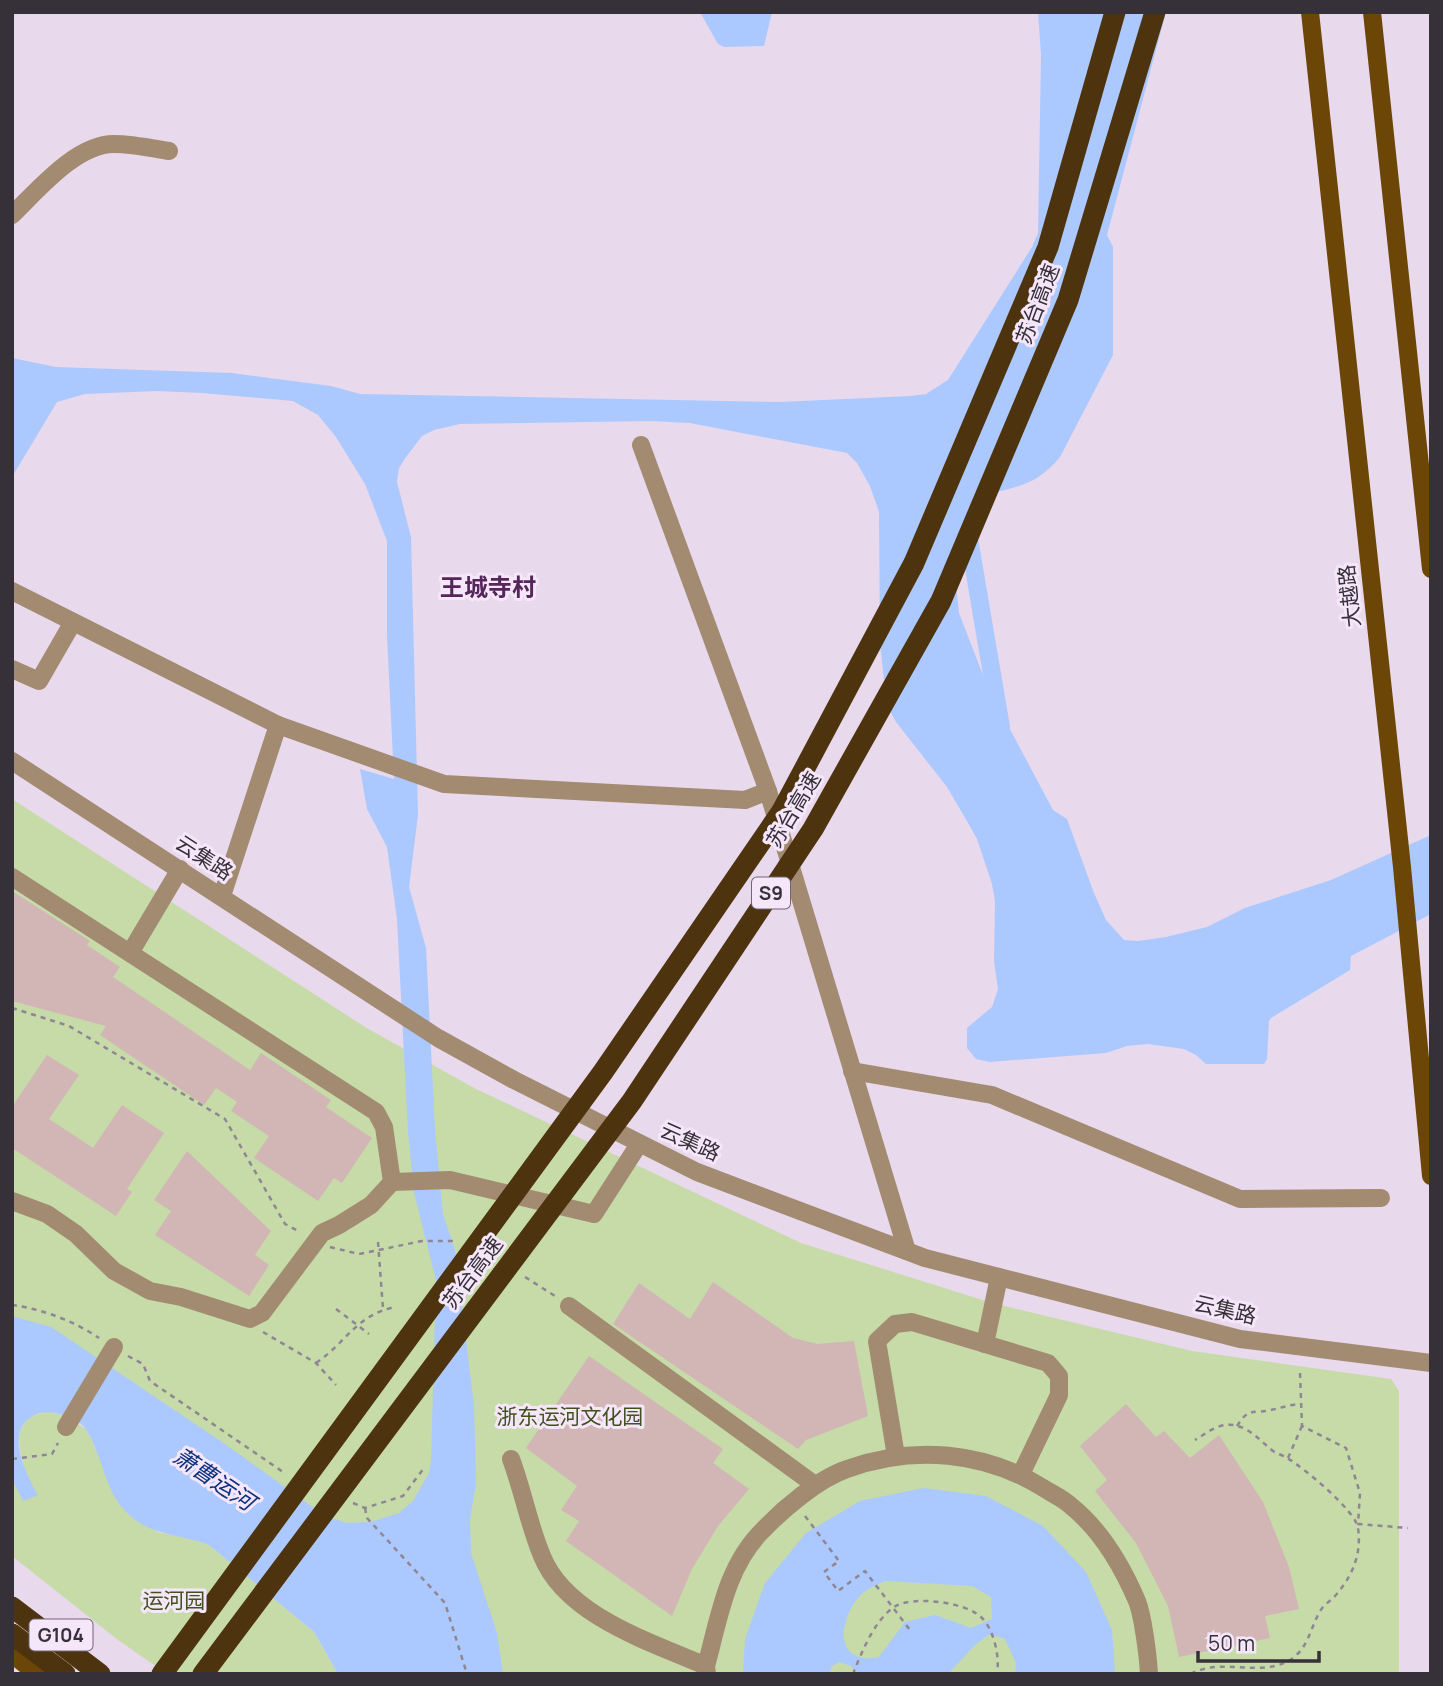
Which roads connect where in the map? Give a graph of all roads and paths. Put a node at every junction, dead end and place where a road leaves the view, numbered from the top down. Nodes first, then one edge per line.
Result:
1 (1115, 12) edge
2 (1155, 12) edge
3 (1310, 12) edge
4 (1372, 12) edge
5 (169, 150) dead end
6 (12, 215) edge
7 (641, 445) dead end
8 (1431, 569) edge
9 (12, 591) edge
10 (73, 622) junction
11 (12, 669) edge
12 (278, 725) junction
13 (12, 761) edge
14 (768, 791) junction
15 (180, 869) junction
16 (12, 877) edge
17 (222, 896) junction
18 (130, 953) junction
19 (12, 1008) edge
20 (852, 1071) junction
21 (639, 1144) junction
22 (1431, 1175) edge
23 (392, 1182) junction
24 (1381, 1198) dead end
25 (12, 1201) edge
26 (309, 1238) dead end
27 (463, 1241) dead end
28 (378, 1242) dead end
29 (320, 1245) dead end
30 (907, 1251) junction
31 (521, 1275) dead end
32 (999, 1276) junction
33 (12, 1305) edge
34 (569, 1306) joint
35 (395, 1307) dead end
36 (336, 1309) dead end
37 (383, 1309) junction
38 (232, 1315) junction
39 (358, 1324) junction
40 (369, 1334) dead end
41 (985, 1344) junction
42 (114, 1348) junction
43 (316, 1363) junction
44 (1431, 1363) edge
45 (1300, 1373) dead end
46 (336, 1385) dead end
47 (1300, 1404) junction
48 (1237, 1426) junction
49 (1302, 1426) junction
50 (66, 1427) joint
51 (1195, 1440) dead end
52 (896, 1456) junction
53 (1288, 1458) junction
54 (511, 1459) dead end
55 (12, 1460) edge
56 (424, 1468) dead end
57 (1021, 1474) junction
58 (293, 1477) dead end
59 (815, 1485) junction
60 (353, 1503) dead end
61 (365, 1508) junction
62 (1358, 1524) junction
63 (813, 1525) dead end
64 (1408, 1528) dead end
65 (12, 1595) edge
66 (12, 1607) edge
67 (893, 1608) junction
68 (910, 1630) dead end
69 (12, 1634) edge
70 (12, 1654) edge
71 (96, 1667) edge
72 (706, 1670) edge
73 (854, 1672) edge
74 (37, 1674) edge
75 (65, 1674) edge
76 (113, 1674) edge
77 (162, 1674) edge
78 (203, 1674) edge
79 (467, 1674) edge
80 (997, 1674) edge
81 (1149, 1674) edge
82 (1191, 1674) edge

1 - 77 highway, 苏台高速 / S9
2 - 78 highway, 苏台高速 / S9
3 - 22 main road, 大越路
4 - 8 main road
5 - 6 street
7 - 14 street
9 - 10 street
10 - 11 street
10 - 12 street
12 - 14 street
12 - 17 street
13 - 15 street, 云集路
14 - 20 street
15 - 17 street, 云集路
15 - 18 street
16 - 18 street
17 - 21 street, 云集路
18 - 23 street
19 - 26 path
20 - 24 street
20 - 30 street
21 - 23 street
21 - 30 street, 云集路
23 - 38 street
25 - 38 street
27 - 29 path
28 - 37 path
30 - 32 street, 云集路
31 - 34 path
32 - 41 street
32 - 44 street, 云集路
33 - 42 path
34 - 59 street
35 - 37 path
36 - 39 path
37 - 39 path
38 - 43 path
39 - 40 path
39 - 43 path
41 - 52 street
41 - 57 street
42 - 50 street
42 - 58 path
43 - 46 path
45 - 47 path
47 - 48 path
47 - 49 path
48 - 51 path
48 - 53 path
49 - 53 path
49 - 62 path
50 - 55 path
52 - 57 street
52 - 59 street
53 - 62 path
54 - 72 street
56 - 61 path
57 - 81 street
59 - 72 street
60 - 61 path
61 - 79 path
62 - 64 path
62 - 82 path
63 - 67 path
65 - 71 main road, G104
66 - 71 highway
67 - 68 path
67 - 73 path
67 - 80 path
69 - 75 highway
70 - 74 main road, G104
71 - 76 highway

